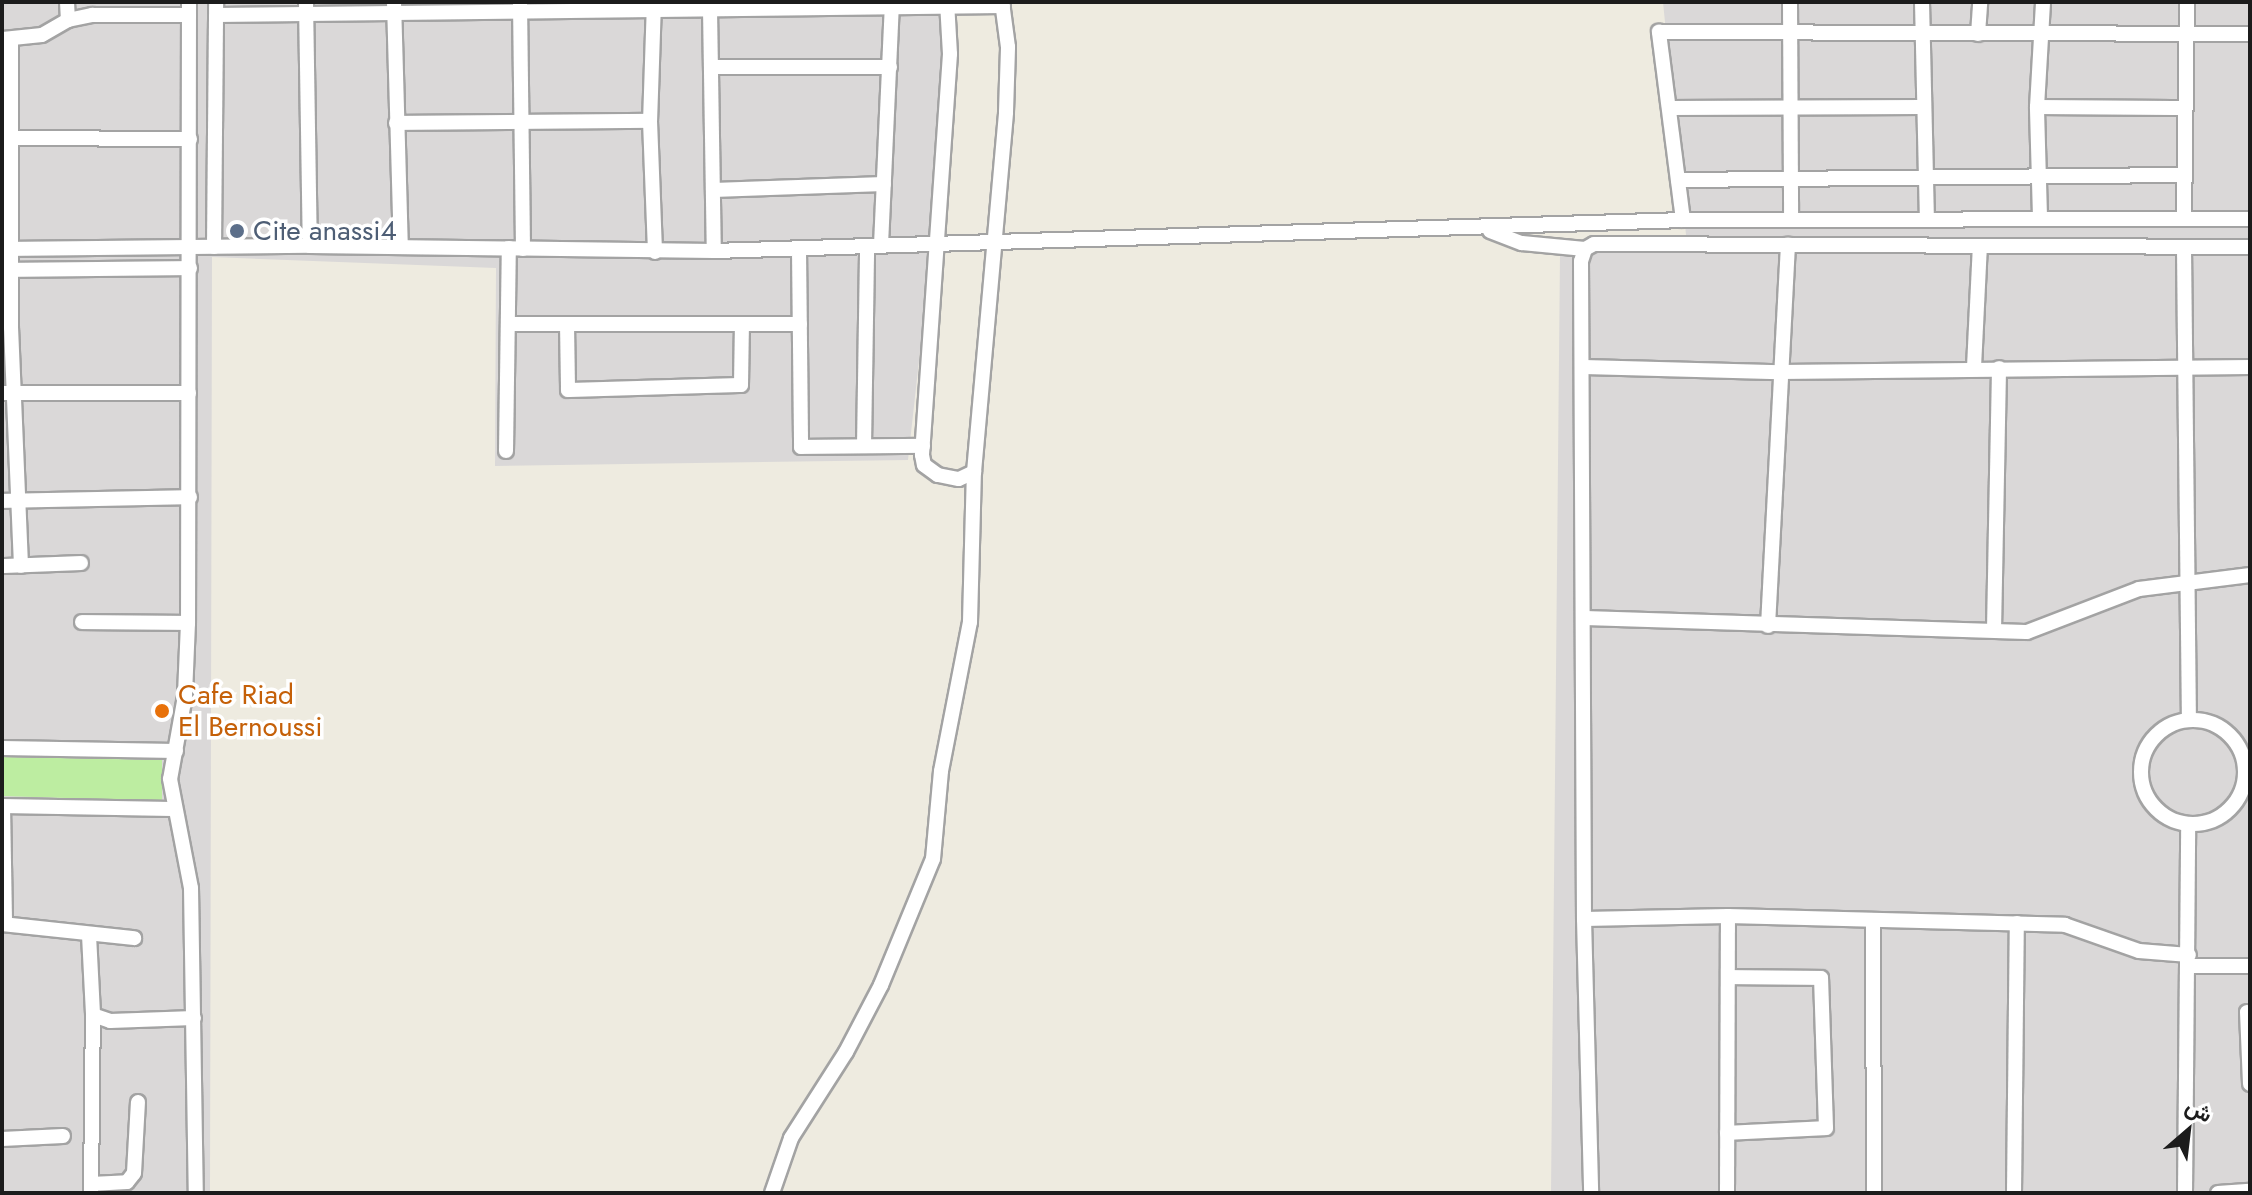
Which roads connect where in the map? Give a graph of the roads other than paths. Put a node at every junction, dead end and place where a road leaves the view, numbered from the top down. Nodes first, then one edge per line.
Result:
1 (67, 2) edge
2 (1790, 2) edge
3 (1922, 2) edge
4 (1980, 2) edge
5 (2043, 2) edge
6 (2187, 2) edge
7 (948, 4) edge
8 (1002, 4) edge
9 (520, 6) edge
10 (654, 6) edge
11 (781, 6) edge
12 (892, 6) junction
13 (394, 7) edge
14 (189, 8) edge
15 (216, 8) edge
16 (306, 8) edge
17 (710, 9) junction
18 (68, 20) junction
19 (1790, 34) junction
20 (1978, 34) junction
21 (2187, 34) junction
22 (2250, 34) edge
23 (1922, 35) junction
24 (2042, 36) junction
25 (7, 39) edge
26 (711, 67) junction
27 (890, 67) junction
28 (1791, 107) junction
29 (1923, 107) junction
30 (2037, 107) junction
31 (1669, 108) junction
32 (2185, 108) junction
33 (650, 121) junction
34 (396, 123) junction
35 (520, 123) junction
36 (7, 138) edge
37 (190, 139) junction
38 (2040, 173) junction
39 (1923, 175) junction
40 (2185, 175) junction
41 (1791, 178) junction
42 (1678, 180) junction
43 (884, 184) junction
44 (713, 190) junction
45 (1927, 217) junction
46 (2040, 217) junction
47 (2184, 219) junction
48 (2250, 219) edge
49 (1683, 220) junction
50 (1791, 220) junction
51 (1483, 228) junction
52 (938, 243) junction
53 (997, 243) junction
54 (1788, 245) junction
55 (310, 246) junction
56 (401, 246) junction
57 (874, 246) junction
58 (1980, 246) junction
59 (191, 247) junction
60 (214, 247) junction
61 (2250, 247) edge
62 (2184, 248) junction
63 (7, 249) edge
64 (516, 249) junction
65 (799, 249) junction
66 (1585, 249) junction
67 (714, 251) junction
68 (655, 252) junction
69 (190, 268) junction
70 (7, 270) edge
71 (508, 324) junction
72 (567, 324) junction
73 (742, 324) junction
74 (800, 324) junction
75 (1584, 367) junction
76 (1974, 367) junction
77 (2185, 367) junction
78 (2250, 367) edge
79 (1999, 368) junction
80 (1780, 372) junction
81 (7, 393) edge
82 (189, 393) junction
83 (864, 446) junction
84 (923, 446) junction
85 (506, 451) dead end
86 (974, 472) junction
87 (190, 497) junction
88 (8, 501) edge
89 (81, 563) dead end
90 (2, 566) edge
91 (21, 566) junction
92 (2250, 575) edge
93 (2185, 581) junction
94 (1584, 618) junction
95 (82, 622) dead end
96 (188, 623) junction
97 (1768, 626) junction
98 (1994, 630) junction
99 (2189, 720) junction
100 (2, 748) edge
101 (176, 751) junction
102 (2244, 797) edge
103 (2, 806) edge
104 (172, 809) junction
105 (2188, 824) junction
106 (1728, 916) junction
107 (1584, 919) junction
108 (1873, 921) junction
109 (2017, 923) junction
110 (3, 924) edge
111 (89, 935) junction
112 (134, 938) dead end
113 (2189, 961) junction
114 (2250, 966) edge
115 (1728, 977) junction
116 (2247, 1012) dead end
117 (93, 1015) junction
118 (194, 1018) junction
119 (2250, 1084) edge
120 (138, 1102) dead end
121 (1727, 1133) junction
122 (63, 1136) dead end
123 (2, 1139) edge
124 (91, 1188) edge
125 (2250, 1191) edge
126 (196, 1193) edge
127 (772, 1193) edge
128 (1591, 1193) edge
129 (1727, 1193) edge
130 (1874, 1193) edge
131 (2014, 1193) edge
132 (2185, 1193) edge
133 (2218, 1193) edge

1 - 18 street
2 - 19 street
3 - 23 street
4 - 20 street
5 - 24 street
6 - 21 street
7 - 8 street
7 - 12 street
7 - 52 street
8 - 53 street
9 - 10 street
9 - 13 street
9 - 35 street
10 - 17 street
10 - 33 street
11 - 12 street
11 - 17 street
12 - 27 street
13 - 16 street
13 - 34 street
14 - 18 street
14 - 37 street
15 - 16 street
15 - 60 street
16 - 55 street
17 - 26 street
18 - 25 street
19 - 23 street
19 - 28 street
19 - 31 street
20 - 23 street
20 - 24 street
21 - 22 street
21 - 24 street
21 - 32 street
23 - 29 street
24 - 30 street
25 - 36 street
26 - 27 street
26 - 44 street
27 - 43 street
28 - 29 street
28 - 31 street
28 - 41 street
29 - 39 street
30 - 32 street
30 - 38 street
31 - 42 street
32 - 40 street
33 - 35 street
33 - 68 street
34 - 35 street
34 - 56 street
35 - 64 street
36 - 37 street
36 - 63 street
37 - 59 street
38 - 39 street
38 - 40 street
38 - 46 street
39 - 41 street
39 - 45 street
40 - 47 street
41 - 42 street
41 - 50 street
42 - 49 street
43 - 44 street
43 - 57 street
44 - 67 street
45 - 46 street
45 - 50 street
46 - 47 street
47 - 48 street
49 - 50 street
49 - 51 street
51 - 53 street
51 - 66 street
52 - 53 street
52 - 57 street
52 - 84 street
53 - 86 street
54 - 58 street
54 - 66 street
54 - 80 street
55 - 56 street
55 - 60 street
56 - 64 street
57 - 65 street
57 - 83 street
58 - 62 street
58 - 76 street
59 - 60 street
59 - 63 street
59 - 69 street
61 - 62 street
62 - 77 street
63 - 70 street
64 - 68 street
64 - 71 street
65 - 67 street
65 - 74 street
66 - 75 street
67 - 68 street
69 - 70 street
69 - 82 street
70 - 81 street
71 - 72 street
71 - 85 street
72 - 73 street
72 - 73 street
73 - 74 street
74 - 83 street
75 - 80 street
75 - 94 street
76 - 79 street
76 - 80 street
77 - 78 street
77 - 79 street
77 - 93 street
79 - 98 street
80 - 97 street
81 - 82 street
81 - 88 street
82 - 87 street
83 - 84 street
84 - 86 street
86 - 127 street
87 - 88 street
87 - 96 street
88 - 91 street
89 - 91 street
90 - 91 street
92 - 93 street
93 - 98 street
93 - 99 street
94 - 97 street
94 - 107 street
95 - 96 street
96 - 101 street
97 - 98 street
99 - 102 street
99 - 105 street
100 - 101 street
101 - 104 street
102 - 105 street
103 - 104 street
103 - 110 street
104 - 118 street
105 - 113 street
106 - 107 street
106 - 108 street
106 - 115 street
107 - 128 street
108 - 109 street
108 - 130 street
109 - 113 street
109 - 131 street
110 - 111 street
111 - 112 street
111 - 117 street
113 - 114 street
113 - 132 street
115 - 121 street
115 - 121 street
116 - 119 street
117 - 118 street
117 - 124 street
118 - 126 street
120 - 124 street
121 - 129 street
122 - 123 street
125 - 133 street

